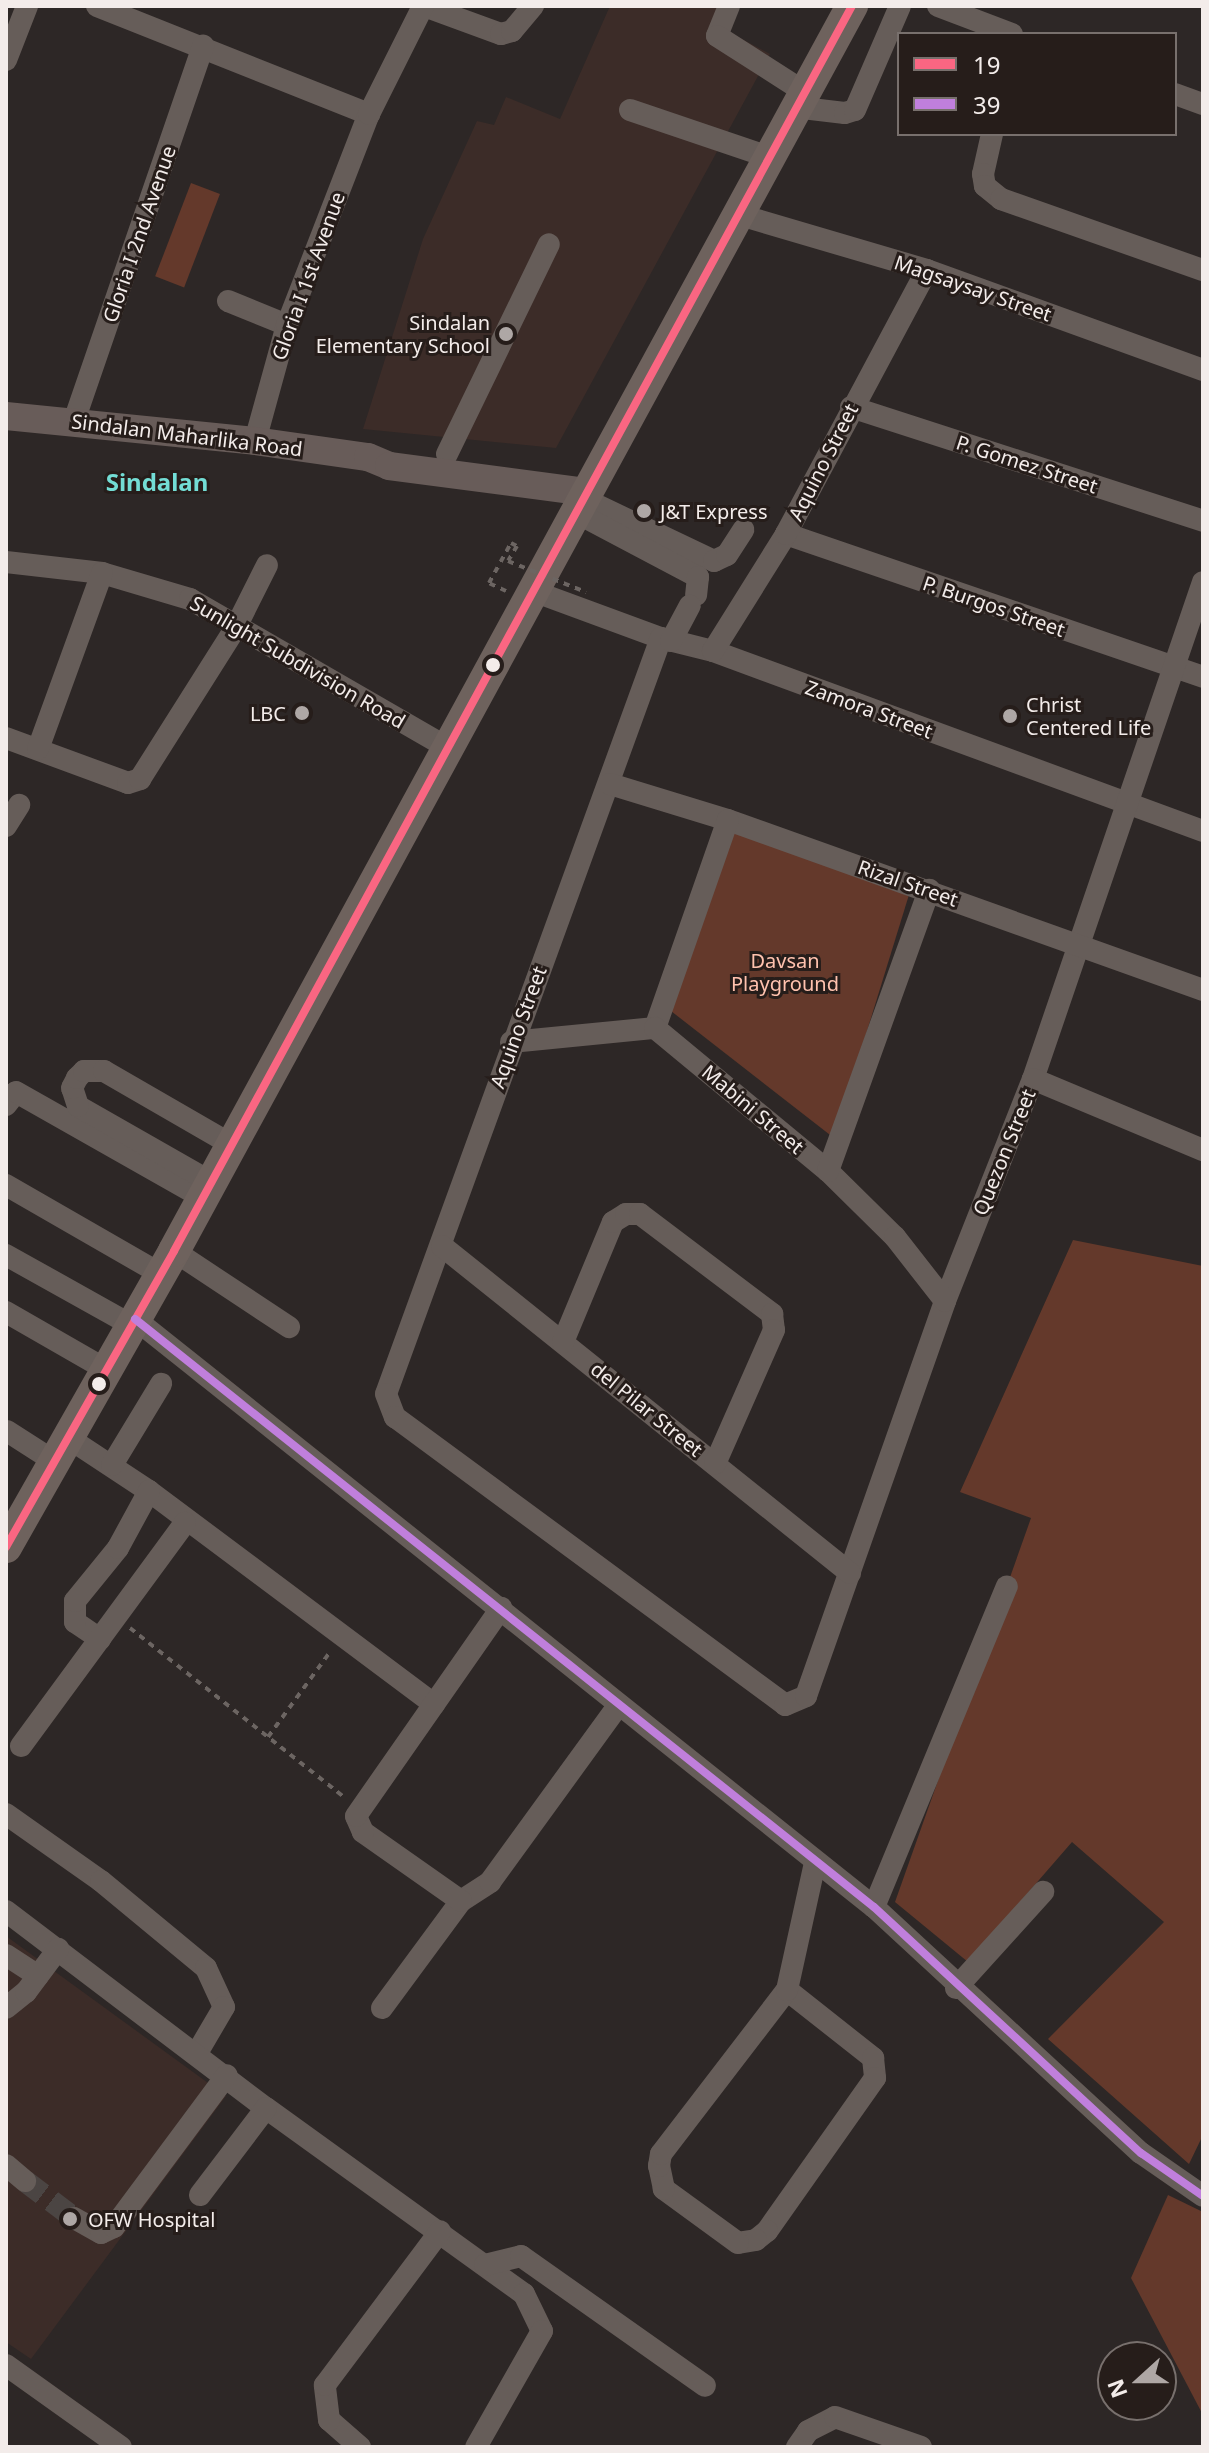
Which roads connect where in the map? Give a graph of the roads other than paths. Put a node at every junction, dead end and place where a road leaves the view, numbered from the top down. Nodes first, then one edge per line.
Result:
1 (27, 6) edge
2 (97, 6) edge
3 (424, 6) edge
4 (533, 6) edge
5 (729, 6) edge
6 (852, 6) edge
7 (900, 6) edge
8 (938, 6) edge
9 (1007, 32) edge
10 (203, 46) junction
11 (6, 60) edge
12 (1177, 95) edge
13 (799, 99) junction
14 (1203, 104) edge
15 (630, 110) dead end
16 (369, 114) junction
17 (992, 136) edge
18 (769, 157) junction
19 (740, 215) junction
20 (549, 244) dead end
21 (927, 270) junction
22 (1203, 270) edge
23 (228, 301) dead end
24 (287, 325) junction
25 (1203, 370) edge
26 (851, 407) junction
27 (6, 416) edge
28 (74, 421) junction
29 (255, 441) junction
30 (447, 454) junction
31 (368, 457) junction
32 (586, 496) junction
33 (1203, 521) edge
34 (743, 530) dead end
35 (786, 534) junction
36 (6, 562) edge
37 (267, 565) dead end
38 (102, 573) junction
39 (1203, 582) edge
40 (533, 591) junction
41 (236, 627) junction
42 (666, 639) junction
43 (713, 651) junction
44 (1173, 666) junction
45 (1203, 677) edge
46 (6, 738) edge
47 (445, 746) junction
48 (38, 749) junction
49 (610, 784) junction
50 (19, 805) dead end
51 (1129, 806) junction
52 (728, 820) junction
53 (6, 826) edge
54 (1203, 831) edge
55 (929, 890) junction
56 (1080, 944) junction
57 (1203, 990) edge
58 (655, 1028) junction
59 (511, 1042) junction
60 (1033, 1079) junction
61 (6, 1105) edge
62 (232, 1145) junction
63 (1203, 1150) edge
64 (828, 1171) junction
65 (6, 1185) edge
66 (207, 1190) junction
67 (6, 1202) edge
68 (442, 1246) junction
69 (6, 1255) edge
70 (163, 1270) junction
71 (945, 1301) junction
72 (6, 1312) edge
73 (133, 1322) junction
74 (289, 1327) dead end
75 (563, 1342) junction
76 (105, 1369) junction
77 (161, 1384) dead end
78 (6, 1431) edge
79 (61, 1449) junction
80 (715, 1464) junction
81 (112, 1465) junction
82 (149, 1491) junction
83 (185, 1523) junction
84 (9, 1536) edge
85 (118, 1548) junction
86 (149, 1571) junction
87 (850, 1573) junction
88 (1007, 1586) dead end
89 (501, 1608) junction
90 (100, 1639) junction
91 (434, 1704) junction
92 (785, 1705) joint
93 (618, 1706) junction
94 (21, 1746) dead end
95 (6, 1814) edge
96 (815, 1863) junction
97 (1043, 1892) dead end
98 (461, 1901) junction
99 (874, 1907) junction
100 (15, 1917) edge
101 (6, 1949) edge
102 (58, 1949) junction
103 (6, 1955) edge
104 (38, 1976) junction
105 (956, 1988) junction
106 (787, 1990) junction
107 (6, 2008) edge
108 (382, 2008) dead end
109 (197, 2053) junction
110 (227, 2075) junction
111 (266, 2108) junction
112 (6, 2165) edge
113 (25, 2181) tunnel mouth
114 (200, 2195) dead end
115 (1203, 2196) edge
116 (74, 2218) tunnel mouth
117 (440, 2231) junction
118 (485, 2265) junction
119 (6, 2365) edge
120 (705, 2386) dead end
121 (121, 2447) edge
122 (360, 2447) edge
123 (476, 2447) edge
124 (797, 2447) edge
125 (921, 2447) edge

1 - 11 street
2 - 10 street
3 - 4 street
3 - 16 street, Gloria I 1st Avenue
5 - 13 street
6 - 13 highway
7 - 13 street
8 - 9 street
10 - 16 street
10 - 28 street, Gloria I 2nd Avenue
12 - 14 street
13 - 18 highway
15 - 18 street
16 - 24 street, Gloria I 1st Avenue
17 - 22 street
18 - 19 highway
19 - 21 street, Magsaysay Street
19 - 32 highway
20 - 30 street
21 - 25 street, Magsaysay Street
21 - 26 street, Aquino Street
23 - 24 street
24 - 29 street, Gloria I 1st Avenue
26 - 33 street, P. Gomez Street
26 - 35 street, Aquino Street
27 - 28 main road, Sindalan Maharlika Road
28 - 29 main road, Sindalan Maharlika Road
29 - 31 main road, Sindalan Maharlika Road
30 - 31 main road, Sindalan Maharlika Road
30 - 32 main road, Sindalan Maharlika Road
31 - 32 main road, Sindalan Maharlika Road
32 - 34 street
32 - 40 highway
32 - 42 street, Aquino Street
35 - 43 street, Aquino Street
35 - 44 street, P. Burgos Street
36 - 38 street, Sunlight Subdivision Road
37 - 41 street
38 - 41 street, Sunlight Subdivision Road
38 - 48 street
39 - 44 street, Quezon Street
40 - 42 street, Zamora Street
40 - 47 highway
41 - 47 street, Sunlight Subdivision Road
41 - 48 street
42 - 43 street, Zamora Street
42 - 49 street, Aquino Street
43 - 51 street, Zamora Street
44 - 45 street, P. Burgos Street
44 - 51 street, Quezon Street
46 - 48 street
47 - 62 highway
49 - 52 street, Rizal Street
49 - 59 street, Aquino Street
50 - 53 street
51 - 54 street, Zamora Street
51 - 56 street, Quezon Street
52 - 55 street, Rizal Street
52 - 58 street
55 - 56 street, Rizal Street
55 - 64 street
56 - 57 street, Rizal Street
56 - 60 street, Quezon Street
58 - 59 street
58 - 64 street, Mabini Street
59 - 68 street, Aquino Street
60 - 63 street
60 - 71 street, Quezon Street
61 - 66 street
62 - 66 highway
62 - 66 street
64 - 71 street, Mabini Street
65 - 70 street
66 - 70 highway
67 - 70 street
68 - 75 street, del Pilar Street
68 - 92 street, Aquino Street
69 - 73 street
70 - 73 highway
70 - 74 street
71 - 87 street, Quezon Street
72 - 76 street
73 - 76 highway
73 - 89 street
75 - 80 street, del Pilar Street
75 - 80 street
76 - 79 highway
77 - 81 street
78 - 79 street
79 - 81 street
79 - 84 highway
80 - 87 street, del Pilar Street
81 - 82 street
82 - 83 street
82 - 85 street
83 - 86 street
83 - 91 street
85 - 86 street
85 - 90 street
86 - 90 street
87 - 92 street, Quezon Street
88 - 99 street
89 - 91 street
89 - 93 street
90 - 94 street
91 - 98 street
93 - 96 street
93 - 98 street
95 - 109 street
96 - 99 street
96 - 106 street
97 - 105 street
98 - 108 street
99 - 105 street
100 - 101 street
100 - 102 street
102 - 104 street
102 - 109 street
103 - 104 street
104 - 107 street
105 - 115 street
106 - 106 street
109 - 110 street
110 - 111 street
110 - 116 street
111 - 114 street
111 - 117 street
112 - 113 street
117 - 118 street
117 - 122 street
118 - 120 street
118 - 123 street
119 - 121 street
124 - 125 street

